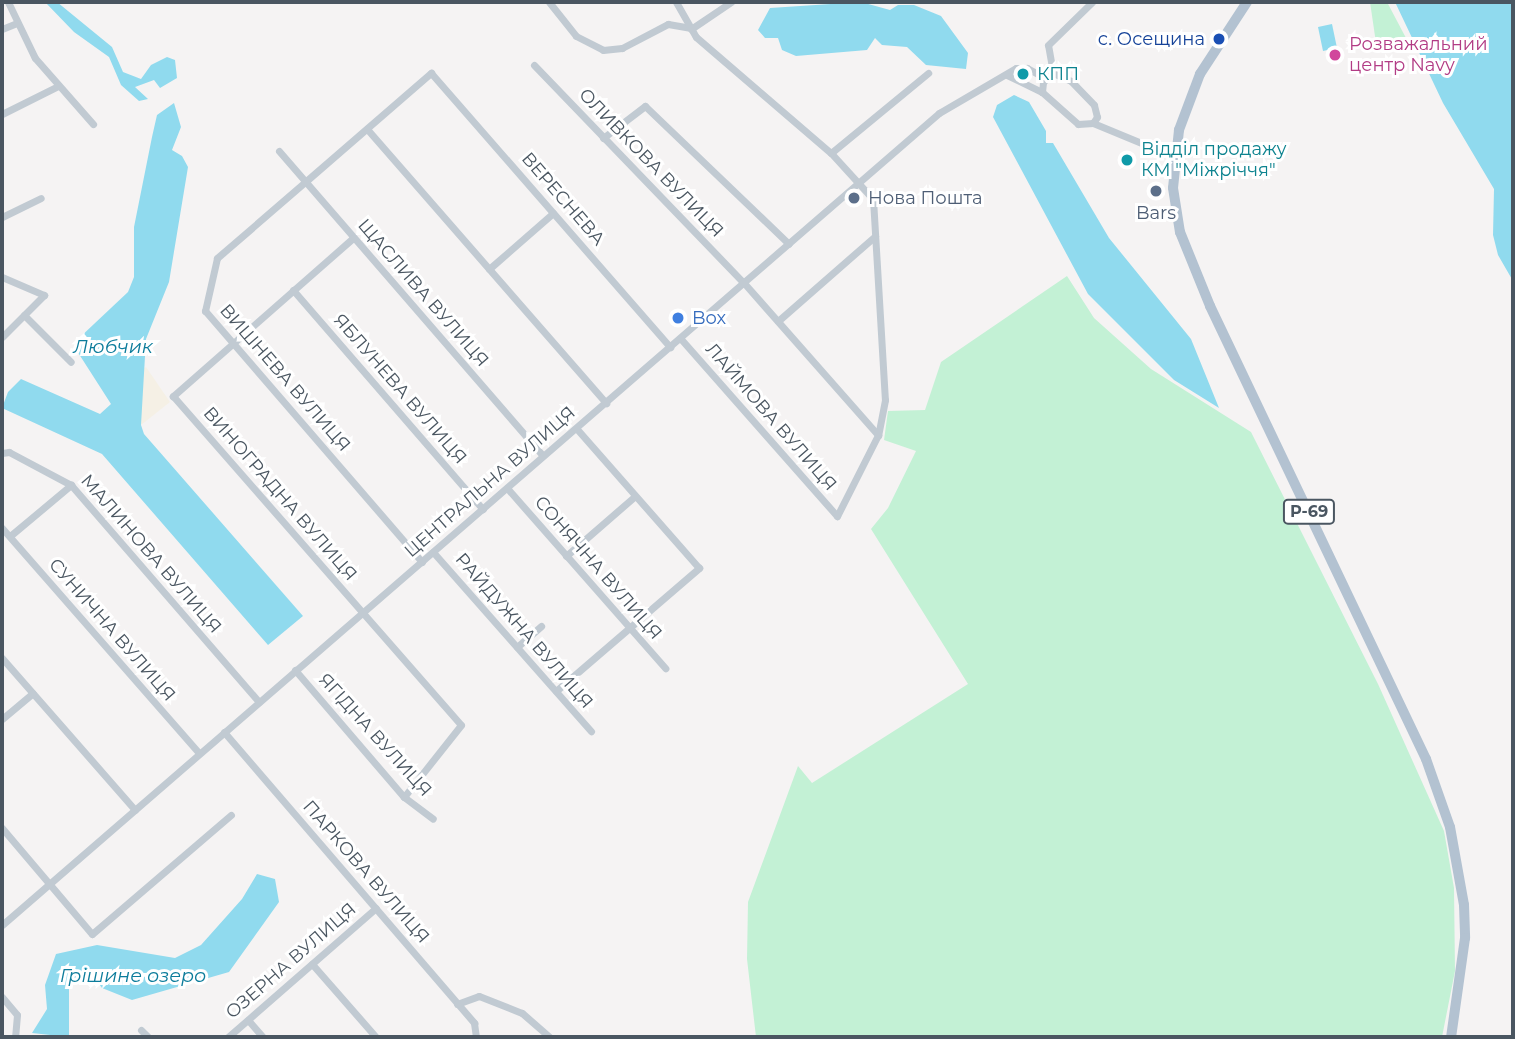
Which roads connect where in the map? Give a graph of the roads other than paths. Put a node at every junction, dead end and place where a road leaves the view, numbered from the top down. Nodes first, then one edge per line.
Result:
1 (8, 2) edge
2 (550, 2) edge
3 (676, 2) edge
4 (731, 2) edge
5 (1091, 2) edge
6 (1247, 2) edge
7 (16, 23) junction
8 (2, 29) edge
9 (691, 29) junction
10 (534, 65) dead end
11 (431, 73) joint
12 (928, 73) dead end
13 (1007, 75) junction
14 (1049, 76) junction
15 (58, 86) junction
16 (1042, 92) junction
17 (2, 114) edge
18 (1095, 120) junction
19 (93, 124) dead end
20 (367, 129) junction
21 (603, 138) junction
22 (279, 151) dead end
23 (831, 153) junction
24 (1173, 156) junction
25 (305, 182) junction
26 (861, 182) junction
27 (41, 198) dead end
28 (553, 213) junction
29 (2, 217) edge
30 (875, 236) junction
31 (353, 237) junction
32 (789, 244) junction
33 (489, 269) junction
34 (2, 277) edge
35 (744, 283) junction
36 (293, 290) junction
37 (24, 315) junction
38 (778, 321) junction
39 (2, 337) edge
40 (680, 338) junction
41 (233, 343) junction
42 (670, 347) junction
43 (71, 362) dead end
44 (606, 403) junction
45 (576, 428) junction
46 (878, 435) junction
47 (2, 453) edge
48 (544, 456) junction
49 (71, 485) junction
50 (507, 488) junction
51 (635, 496) junction
52 (483, 509) junction
53 (2, 528) edge
54 (10, 536) junction
55 (433, 552) junction
56 (566, 556) junction
57 (422, 562) junction
58 (363, 612) junction
59 (541, 626) dead end
60 (629, 628) junction
61 (517, 647) junction
62 (2, 658) edge
63 (665, 668) dead end
64 (295, 670) junction
65 (556, 691) junction
66 (33, 693) junction
67 (259, 702) junction
68 (2, 719) edge
69 (591, 731) dead end
70 (224, 732) junction
71 (199, 753) junction
72 (404, 797) junction
73 (135, 810) junction
74 (231, 815) dead end
75 (433, 819) dead end
76 (2, 828) edge
77 (50, 883) junction
78 (376, 908) junction
79 (2, 925) edge
80 (312, 964) junction
81 (2, 997) edge
82 (457, 1004) junction
83 (248, 1020) junction
84 (141, 1030) dead end
85 (15, 1037) edge
86 (148, 1037) edge
87 (228, 1037) edge
88 (263, 1037) edge
89 (376, 1037) edge
90 (476, 1037) edge
91 (550, 1037) edge
92 (1451, 1037) edge

1 - 7 street
2 - 9 street
3 - 9 street
4 - 9 street
5 - 14 street
6 - 24 main road, Р-69
7 - 8 street
7 - 15 street
9 - 23 street
10 - 21 street, ОЛИВКОВА ВУЛИЦЯ
11 - 20 street, ВИШНЕВА ВУЛИЦЯ
11 - 28 street, ВЕРЕСНЕВА
12 - 23 street
13 - 14 street
13 - 16 street
13 - 26 street, ЦЕНТРАЛЬНА ВУЛИЦЯ
14 - 16 street
14 - 18 street
15 - 17 street
15 - 19 street
16 - 18 street
18 - 24 street
20 - 25 street, ВИШНЕВА ВУЛИЦЯ
20 - 33 street
21 - 32 street
21 - 35 street, ОЛИВКОВА ВУЛИЦЯ
22 - 25 street, ЩАСЛИВА ВУЛИЦЯ
23 - 26 street
24 - 92 main road, Р-69
25 - 31 street, ЩАСЛИВА ВУЛИЦЯ
25 - 41 street, ВИШНЕВА ВУЛИЦЯ
26 - 30 street
26 - 32 street, ЦЕНТРАЛЬНА ВУЛИЦЯ
27 - 29 street
28 - 33 street
28 - 42 street, ВЕРЕСНЕВА
30 - 38 street
30 - 46 street
31 - 36 street
31 - 48 street, ЩАСЛИВА ВУЛИЦЯ
32 - 35 street, ЦЕНТРАЛЬНА ВУЛИЦЯ
33 - 44 street
34 - 37 street
35 - 38 street, ОЛИВКОВА ВУЛИЦЯ
35 - 40 street, ЦЕНТРАЛЬНА ВУЛИЦЯ
36 - 41 street
36 - 52 street, ЯБЛУНЕВА ВУЛИЦЯ
37 - 39 street
37 - 43 street
38 - 46 street, ОЛИВКОВА ВУЛИЦЯ
40 - 42 street, ЦЕНТРАЛЬНА ВУЛИЦЯ
40 - 46 street, ЛАЙМОВА ВУЛИЦЯ
41 - 57 street, ВИШНЕВА ВУЛИЦЯ
41 - 58 street, ВИНОГРАДНА ВУЛИЦЯ
42 - 44 street, ЦЕНТРАЛЬНА ВУЛИЦЯ
44 - 45 street, ЦЕНТРАЛЬНА ВУЛИЦЯ
45 - 48 street, ЦЕНТРАЛЬНА ВУЛИЦЯ
45 - 51 street
47 - 49 street, МАЛИНОВА ВУЛИЦЯ
48 - 50 street, ЦЕНТРАЛЬНА ВУЛИЦЯ
49 - 54 street
49 - 67 street, МАЛИНОВА ВУЛИЦЯ
50 - 52 street, ЦЕНТРАЛЬНА ВУЛИЦЯ
50 - 56 street, СОНЯЧНА ВУЛИЦЯ
51 - 56 street
51 - 60 street
52 - 55 street, ЦЕНТРАЛЬНА ВУЛИЦЯ
53 - 54 street, СУНИЧНА ВУЛИЦЯ
54 - 71 street, СУНИЧНА ВУЛИЦЯ
55 - 57 street, ЦЕНТРАЛЬНА ВУЛИЦЯ
55 - 61 street, РАЙДУЖНА ВУЛИЦЯ
56 - 60 street, СОНЯЧНА ВУЛИЦЯ
57 - 58 street, ЦЕНТРАЛЬНА ВУЛИЦЯ
58 - 64 street, ЦЕНТРАЛЬНА ВУЛИЦЯ
58 - 72 street, ВИНОГРАДНА ВУЛИЦЯ
59 - 61 street
60 - 63 street, СОНЯЧНА ВУЛИЦЯ
60 - 65 street
61 - 65 street, РАЙДУЖНА ВУЛИЦЯ
62 - 66 street
64 - 67 street, ЦЕНТРАЛЬНА ВУЛИЦЯ
64 - 72 street, ЯГІДНА ВУЛИЦЯ
65 - 69 street, РАЙДУЖНА ВУЛИЦЯ
66 - 68 street
66 - 73 street
67 - 70 street, ЦЕНТРАЛЬНА ВУЛИЦЯ
70 - 71 street, ЦЕНТРАЛЬНА ВУЛИЦЯ
70 - 78 street, ПАРКОВА ВУЛИЦЯ
71 - 73 street, ЦЕНТРАЛЬНА ВУЛИЦЯ
72 - 75 street, ЯГІДНА ВУЛИЦЯ
73 - 77 street, ЦЕНТРАЛЬНА ВУЛИЦЯ
74 - 77 street
76 - 77 street
77 - 79 street, ЦЕНТРАЛЬНА ВУЛИЦЯ
78 - 80 street, ОЗЕРНА ВУЛИЦЯ
78 - 82 street, ПАРКОВА ВУЛИЦЯ
80 - 83 street, ОЗЕРНА ВУЛИЦЯ
80 - 89 street
81 - 85 street
82 - 90 street, ПАРКОВА ВУЛИЦЯ
82 - 91 street
83 - 87 street, ОЗЕРНА ВУЛИЦЯ
83 - 88 street
84 - 86 street

